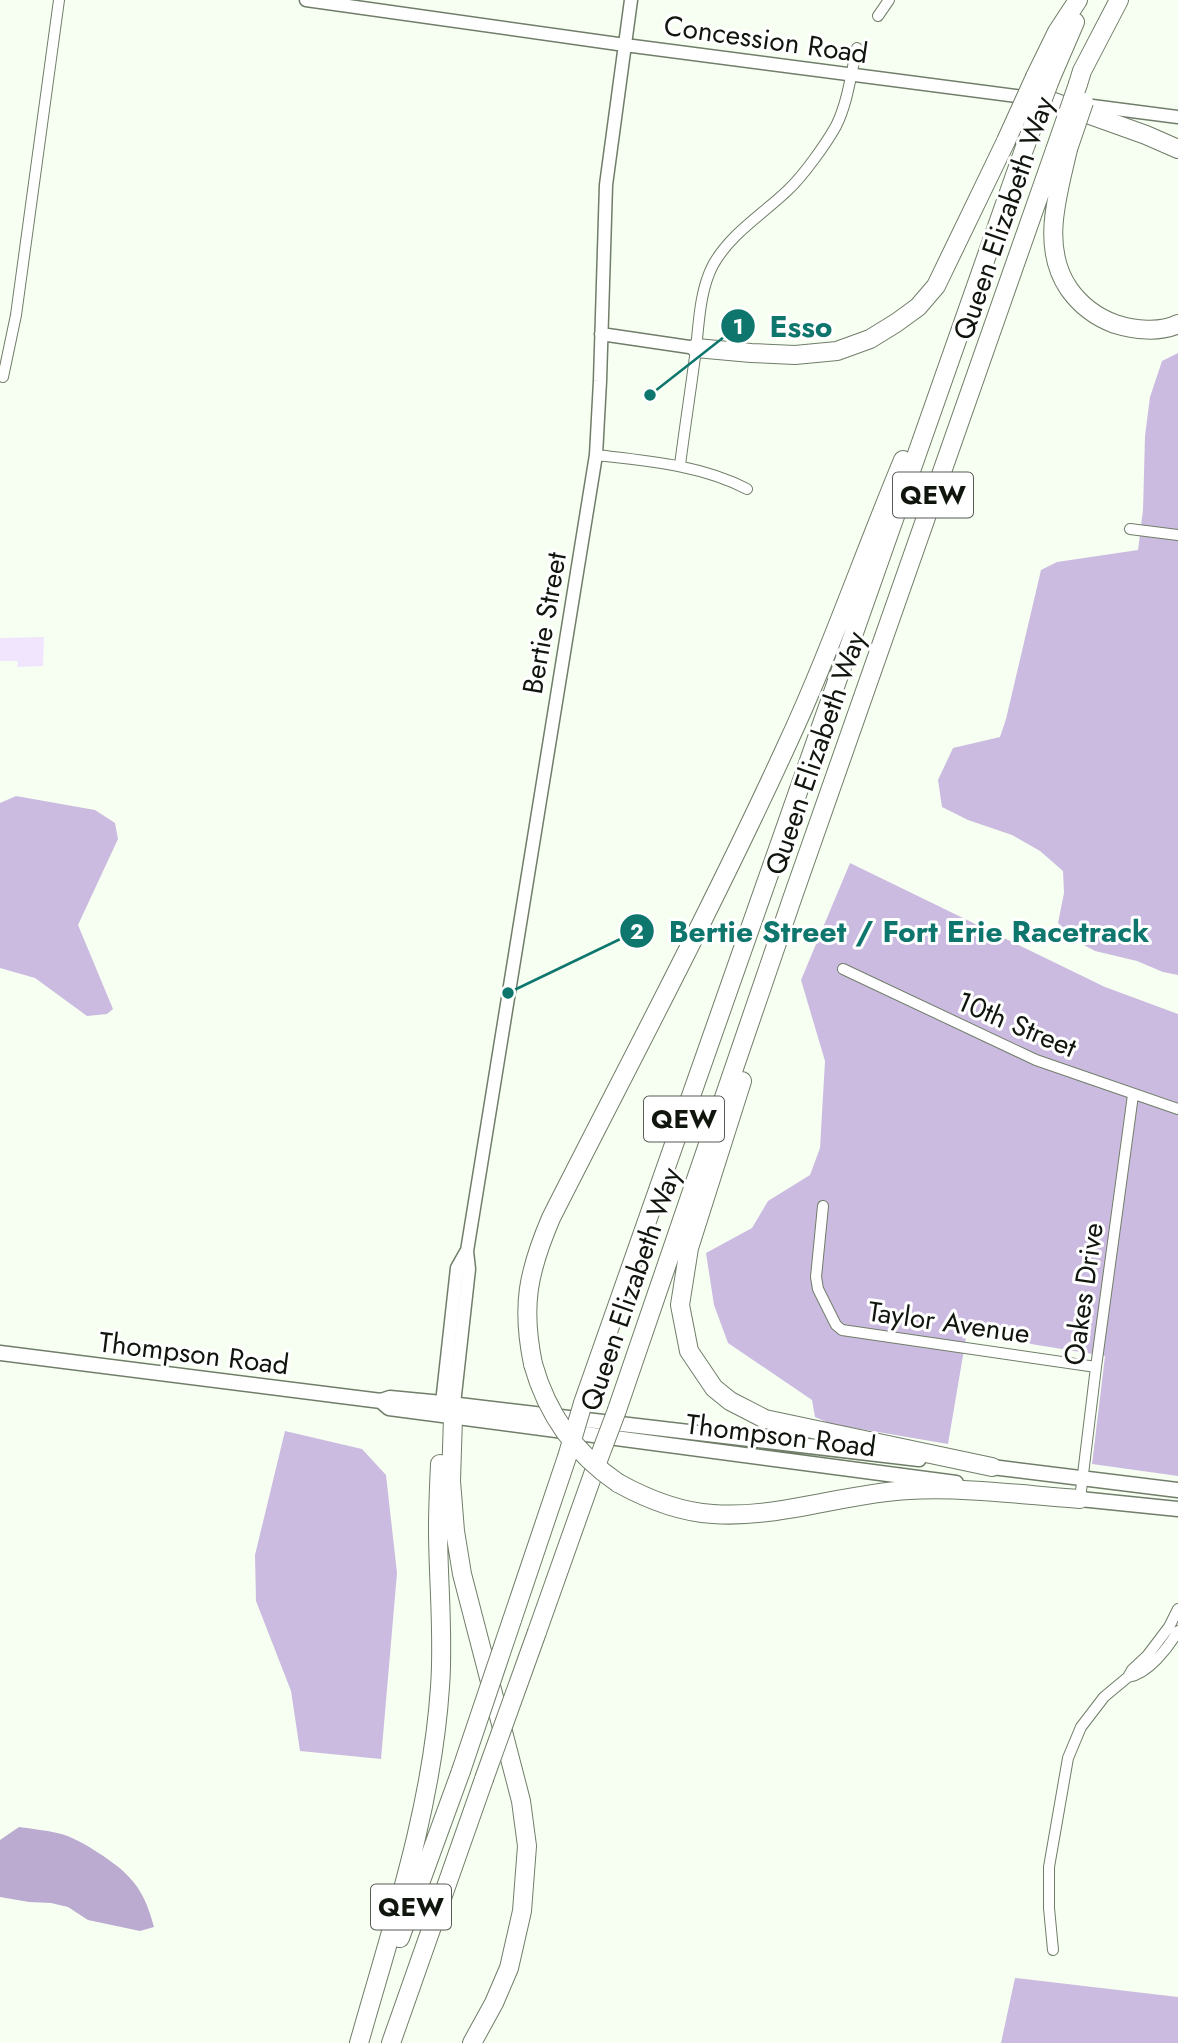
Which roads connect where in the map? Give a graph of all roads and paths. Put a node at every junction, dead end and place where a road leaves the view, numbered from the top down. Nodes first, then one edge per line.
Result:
1 (59, 0) edge
2 (306, 0) edge
3 (631, 0) edge
4 (889, 0) edge
5 (1078, 0) edge
6 (1085, 0) edge
7 (1120, 0) edge
8 (338, 2) edge
9 (878, 16) dead end
10 (625, 45) junction
11 (857, 48) dead end
12 (851, 75) junction
13 (1043, 79) junction
14 (1051, 101) junction
15 (1178, 117) edge
16 (1061, 149) junction
17 (1178, 149) edge
18 (1178, 324) edge
19 (601, 334) junction
20 (959, 335) junction
21 (696, 348) junction
22 (2, 377) dead end
23 (596, 455) junction
24 (680, 465) junction
25 (747, 489) dead end
26 (1130, 529) dead end
27 (1178, 535) edge
28 (792, 899) junction
29 (843, 969) dead end
30 (1133, 1095) junction
31 (1178, 1109) edge
32 (823, 1206) dead end
33 (0, 1353) edge
34 (1096, 1367) junction
35 (448, 1410) junction
36 (992, 1467) junction
37 (1083, 1477) junction
38 (1178, 1490) edge
39 (1080, 1499) junction
40 (1171, 1509) edge
41 (1178, 1519) edge
42 (1178, 1609) edge
43 (1178, 1630) edge
44 (1128, 1677) junction
45 (1053, 1950) dead end
46 (360, 2043) edge
47 (391, 2043) edge
48 (471, 2043) edge

1 - 22 street
2 - 8 street, Concession Road
3 - 10 street, Bertie Street
4 - 9 street
5 - 13 highway
6 - 13 highway, Queen Elizabeth Way / QEW
7 - 16 highway, Queen Elizabeth Way / QEW, bridge
8 - 10 street, Concession Road
10 - 12 street, Concession Road
10 - 19 street, Bertie Street
11 - 12 street
12 - 14 street, Concession Road
12 - 21 street
13 - 20 highway, Queen Elizabeth Way / QEW, bridge
13 - 21 highway, bridge
14 - 15 street, Concession Road
14 - 17 highway
16 - 18 highway
16 - 28 highway, Queen Elizabeth Way / QEW
19 - 21 street
19 - 23 street, Bertie Street
20 - 39 highway, bridge
20 - 46 highway, Queen Elizabeth Way / QEW, bridge
21 - 24 street
23 - 24 street
23 - 35 street, Bertie Street
24 - 25 street
26 - 27 street
28 - 36 highway
28 - 47 highway, Queen Elizabeth Way / QEW, bridge
29 - 30 street, 10th Street
30 - 31 street, 10th Street
30 - 34 street, Oakes Drive
32 - 34 street, Taylor Avenue
33 - 35 main road, Thompson Road
34 - 37 street, Oakes Drive
35 - 36 main road, Thompson Road
35 - 39 main road, Thompson Road
35 - 46 highway
35 - 48 highway
36 - 37 main road, Thompson Road
37 - 38 main road, Thompson Road
37 - 39 street, Oakes Drive
39 - 40 main road, Thompson Road
40 - 41 main road
42 - 44 street
43 - 44 street
44 - 45 street

